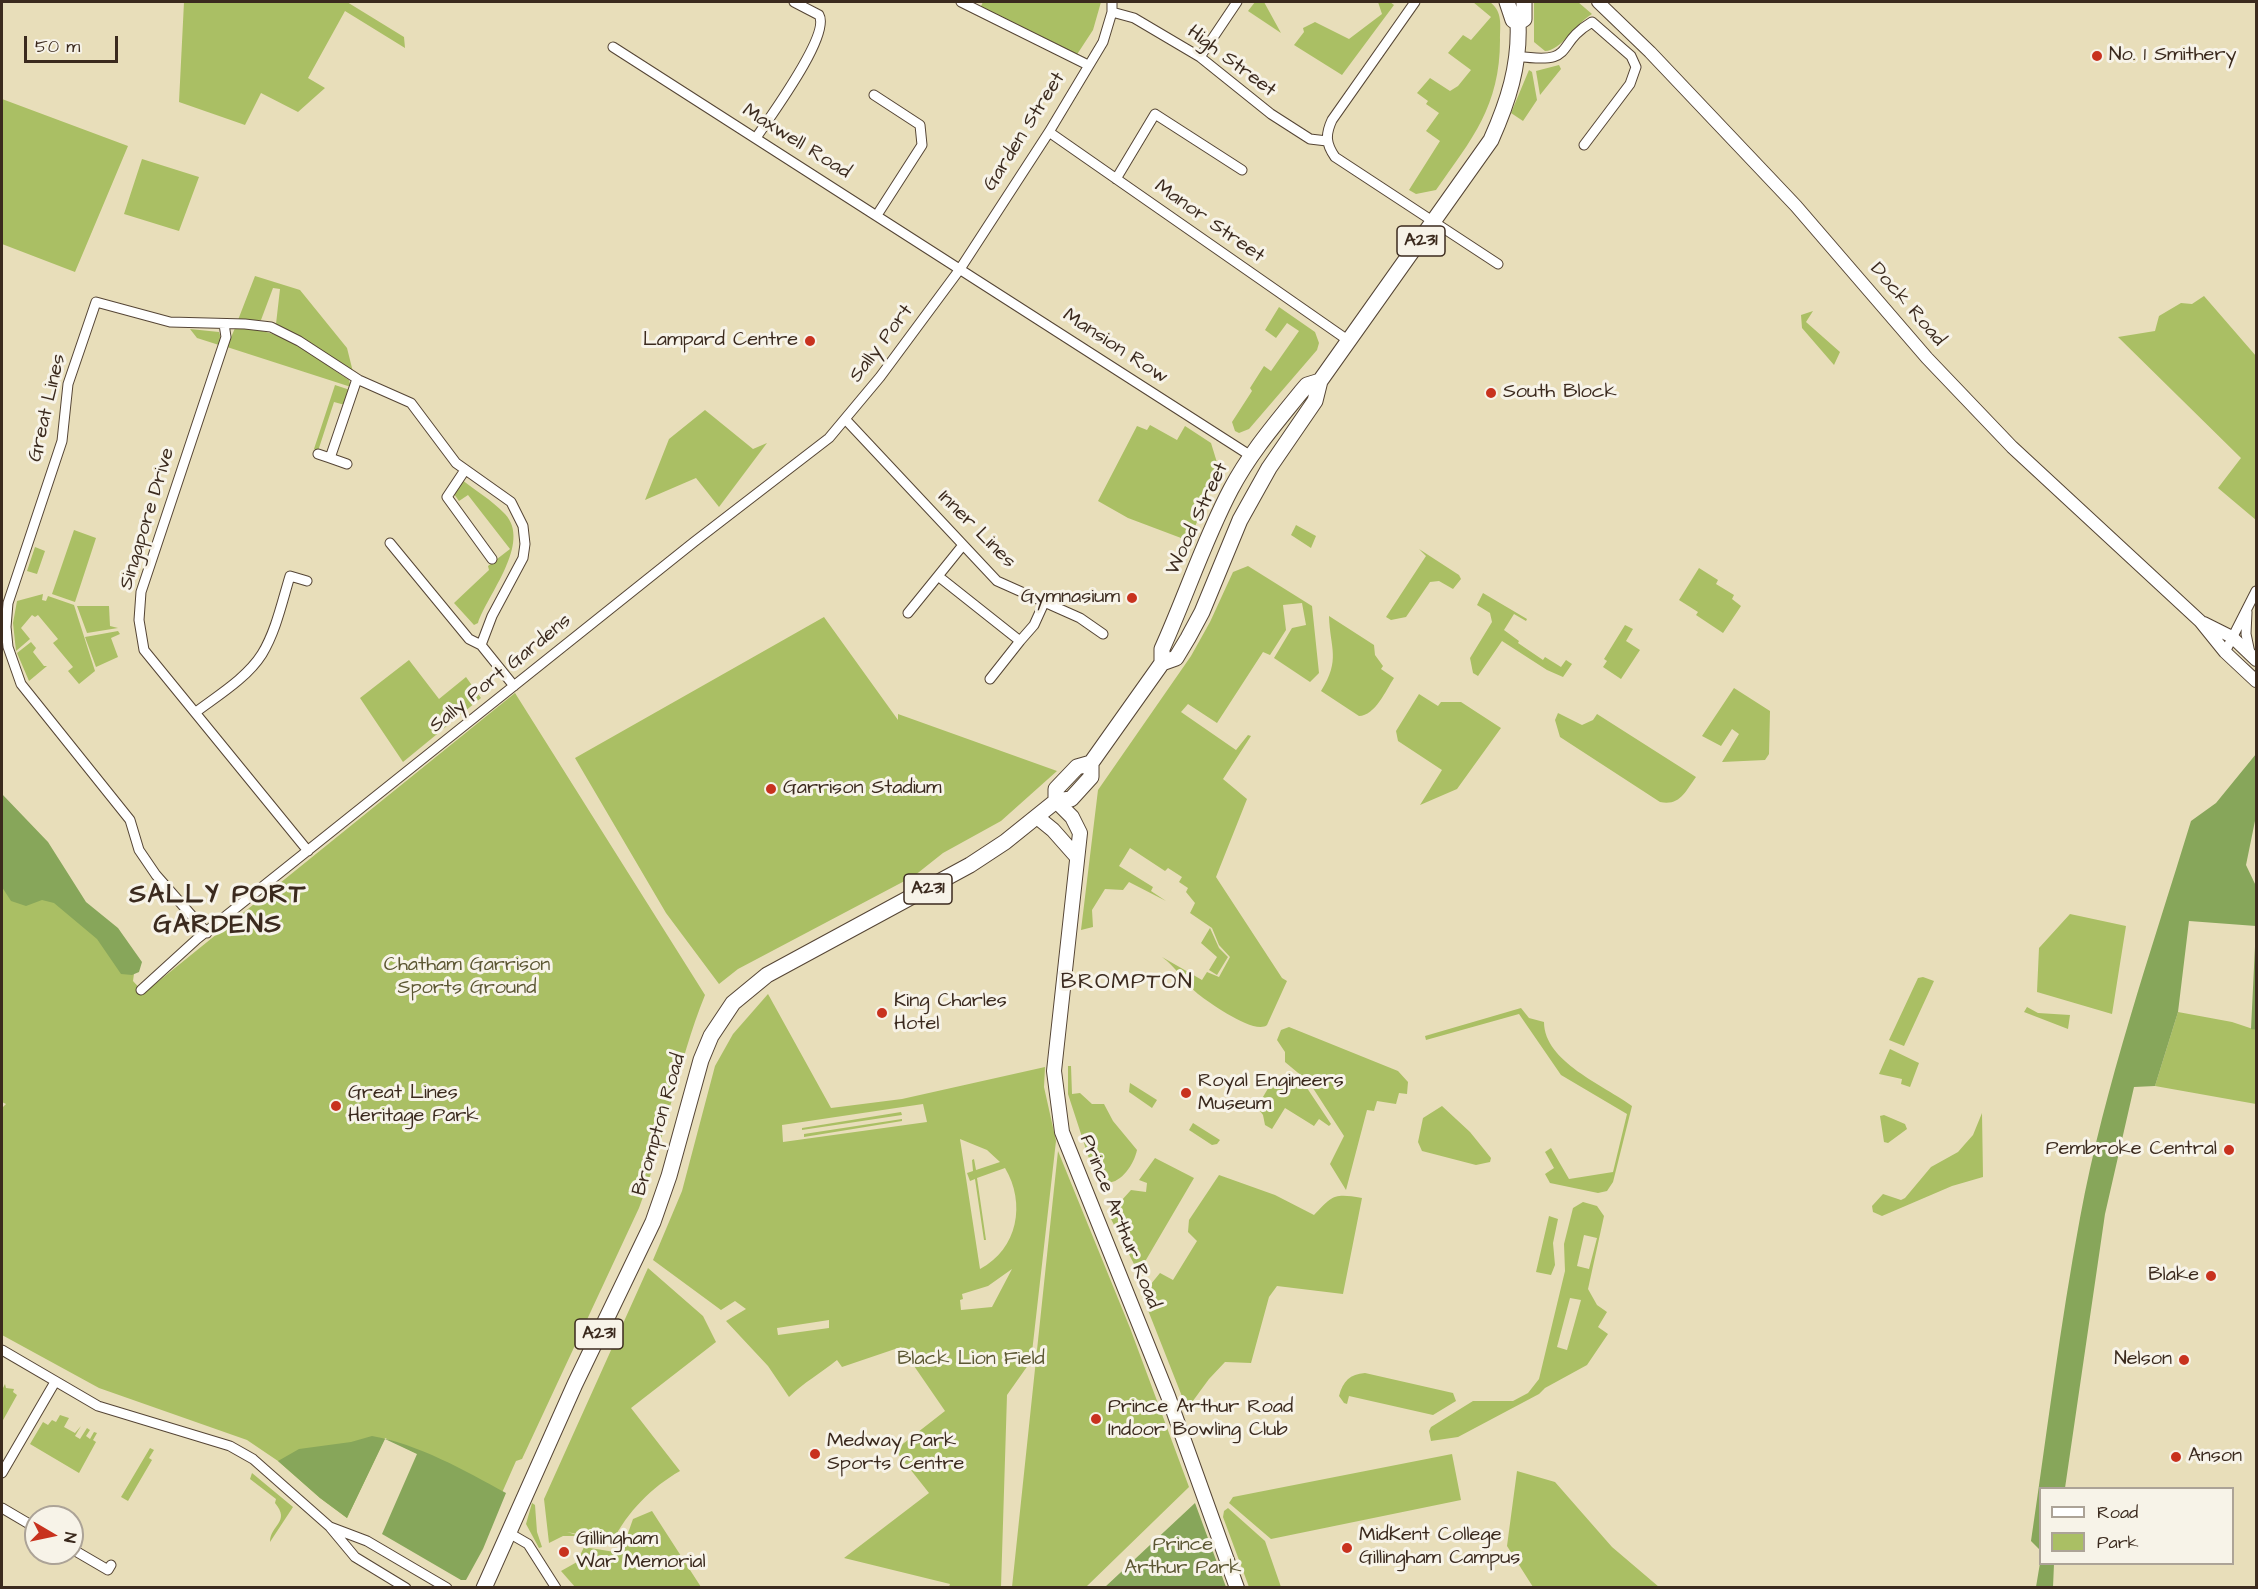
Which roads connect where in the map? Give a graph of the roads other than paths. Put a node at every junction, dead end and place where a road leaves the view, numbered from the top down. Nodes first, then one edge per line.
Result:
1 (794, 2) edge
2 (963, 2) edge
3 (1112, 2) edge
4 (1237, 2) edge
5 (1415, 2) edge
6 (1507, 2) edge
7 (1524, 2) edge
8 (1598, 2) edge
9 (1112, 12) junction
10 (1518, 23) junction
11 (613, 47) dead end
12 (1517, 56) junction
13 (1200, 57) junction
14 (1088, 65) junction
15 (874, 95) dead end
16 (1049, 132) junction
17 (756, 138) junction
18 (1327, 141) junction
19 (1584, 145) dead end
20 (1242, 170) dead end
21 (1116, 179) junction
22 (877, 215) junction
23 (1435, 222) junction
24 (1498, 264) dead end
25 (960, 269) junction
26 (224, 324) junction
27 (1349, 341) junction
28 (357, 379) junction
29 (1320, 381) junction
30 (846, 420) junction
31 (829, 438) joint
32 (318, 454) dead end
33 (1251, 456) junction
34 (330, 458) junction
35 (347, 464) dead end
36 (1269, 468) junction
37 (465, 470) junction
38 (1212, 528) junction
39 (1232, 537) junction
40 (390, 543) dead end
41 (963, 545) junction
42 (492, 559) dead end
43 (938, 576) junction
44 (308, 581) dead end
45 (2256, 591) edge
46 (1044, 603) junction
47 (2248, 606) junction
48 (908, 614) dead end
49 (2200, 621) junction
50 (1103, 634) dead end
51 (2232, 637) junction
52 (1020, 641) junction
53 (481, 645) junction
54 (2225, 652) junction
55 (2253, 656) edge
56 (1162, 663) junction
57 (990, 680) dead end
58 (2256, 681) edge
59 (514, 686) junction
60 (196, 712) junction
61 (1056, 801) junction
62 (1037, 817) junction
63 (308, 851) junction
64 (1076, 856) junction
65 (207, 933) junction
66 (141, 990) dead end
67 (2, 1350) edge
68 (56, 1382) junction
69 (2, 1473) edge
70 (2, 1508) edge
71 (24, 1521) edge
72 (330, 1527) junction
73 (509, 1533) junction
74 (84, 1556) edge
75 (111, 1565) dead end
76 (406, 1587) edge
77 (446, 1587) edge
78 (484, 1587) edge
79 (555, 1587) edge
80 (1237, 1587) edge

1 - 17 street
2 - 14 street
3 - 9 street, Garden Street
4 - 13 street
5 - 18 street
6 - 10 main road, Wood Street
7 - 10 main road, Wood Street
8 - 49 street, Dock Road
9 - 13 street, High Street
9 - 14 street, Garden Street
10 - 12 main road, Wood Street
11 - 17 street, Maxwell Road
12 - 19 street
12 - 23 main road, Wood Street / A231
13 - 18 street, High Street
14 - 16 street, Garden Street
15 - 22 street
16 - 21 street, Manor Street
16 - 25 street, Garden Street
17 - 22 street, Maxwell Road
18 - 23 street
20 - 21 street
21 - 27 street, Manor Street
22 - 25 street, Maxwell Road
23 - 24 street
23 - 27 main road, Wood Street / A231
25 - 30 street, Sally Port
25 - 33 street, Mansion Row
26 - 28 street
26 - 60 street, Singapore Drive
26 - 65 street, Great Lines
27 - 29 main road, Wood Street / A231
28 - 34 street
28 - 37 street
29 - 33 main road, Wood Street / A231
29 - 36 main road, Wood Street / A231
30 - 31 street, Sally Port
30 - 41 street, Inner Lines
31 - 59 street, Sally Port Gardens
32 - 34 street
33 - 36 main road
33 - 38 main road, Wood Street / A231
34 - 35 street
36 - 39 main road, Wood Street / A231
37 - 42 street
37 - 53 street
38 - 39 main road
38 - 56 main road, Wood Street / A231
39 - 56 main road, Wood Street / A231
40 - 53 street
41 - 43 street
41 - 46 street, Inner Lines
43 - 48 street
43 - 52 street
44 - 60 street
45 - 47 street
46 - 50 street, Inner Lines
46 - 52 street
47 - 51 street
47 - 55 street
49 - 51 street, Dock Road
49 - 54 street, Dock Road
51 - 54 street
51 - 55 street, Dock Road
52 - 57 street
53 - 59 street
54 - 58 street, Dock Road
56 - 61 main road, Wood Street / A231
59 - 63 street, Sally Port Gardens
60 - 63 street, Singapore Drive
61 - 62 main road, Wood Street / A231
61 - 64 main road, Prince Arthur Road
62 - 64 main road
62 - 73 main road, Brompton Road / A231
63 - 65 street, Sally Port Gardens
64 - 80 main road, Prince Arthur Road
65 - 66 street, Sally Port Gardens
67 - 68 street
68 - 69 street
68 - 72 street
70 - 71 street
72 - 76 street
72 - 77 street
73 - 78 main road, Brompton Road / A231
73 - 79 street
74 - 75 street

